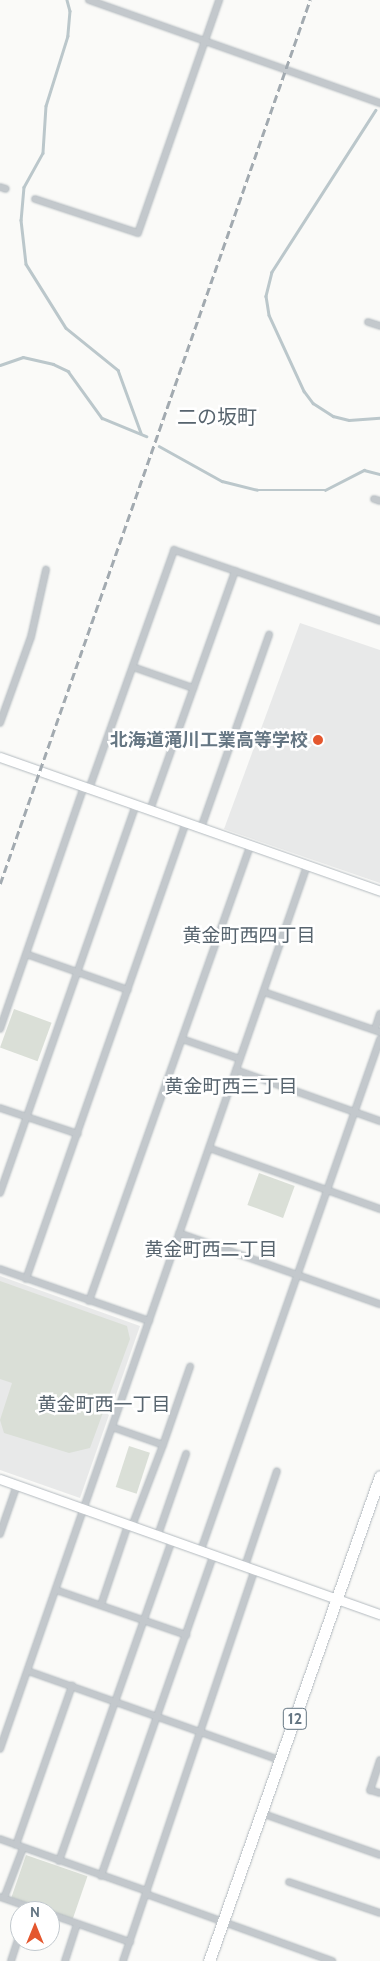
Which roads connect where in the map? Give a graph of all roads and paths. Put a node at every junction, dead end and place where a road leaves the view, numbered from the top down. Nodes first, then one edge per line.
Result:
1 (89, 0) edge
2 (219, 0) edge
3 (205, 40) junction
4 (380, 103) edge
5 (35, 199) dead end
6 (368, 322) dead end
7 (380, 326) edge
8 (46, 570) dead end
9 (235, 571) junction
10 (380, 621) edge
11 (269, 634) dead end
12 (133, 667) junction
13 (193, 688) junction
14 (0, 723) edge
15 (0, 757) edge
16 (87, 788) junction
17 (136, 805) junction
18 (150, 810) junction
19 (186, 823) junction
20 (201, 828) junction
21 (250, 846) junction
22 (307, 866) junction
23 (380, 891) edge
24 (26, 954) junction
25 (77, 972) junction
26 (128, 990) junction
27 (264, 992) junction
28 (380, 1014) edge
29 (0, 1029) edge
30 (377, 1030) edge
31 (182, 1039) junction
32 (380, 1039) edge
33 (240, 1059) junction
34 (236, 1070) junction
35 (0, 1108) edge
36 (354, 1112) junction
37 (27, 1117) junction
38 (380, 1121) edge
39 (78, 1134) junction
40 (209, 1148) junction
41 (327, 1190) junction
42 (0, 1193) edge
43 (380, 1209) edge
44 (179, 1233) junction
45 (0, 1269) edge
46 (298, 1275) junction
47 (26, 1279) junction
48 (89, 1301) junction
49 (380, 1304) edge
50 (149, 1321) junction
51 (190, 1367) dead end
52 (112, 1427) junction
53 (162, 1445) junction
54 (186, 1454) dead end
55 (277, 1471) dead end
56 (380, 1476) edge
57 (0, 1479) edge
58 (17, 1485) junction
59 (84, 1509) junction
60 (130, 1525) junction
61 (0, 1534) edge
62 (158, 1535) junction
63 (172, 1540) junction
64 (201, 1550) junction
65 (214, 1554) junction
66 (244, 1566) junction
67 (255, 1569) junction
68 (56, 1590) junction
69 (337, 1599) junction
70 (100, 1605) junction
71 (380, 1614) edge
72 (144, 1620) junction
73 (186, 1635) junction
74 (28, 1671) junction
75 (72, 1686) junction
76 (115, 1701) junction
77 (158, 1717) junction
78 (200, 1732) junction
79 (0, 1749) edge
80 (280, 1760) junction
81 (380, 1760) edge
82 (380, 1793) edge
83 (261, 1813) junction
84 (0, 1839) edge
85 (19, 1846) junction
86 (380, 1855) edge
87 (59, 1861) junction
88 (101, 1876) junction
89 (289, 1882) dead end
90 (146, 1893) junction
91 (2, 1897) edge
92 (380, 1913) edge
93 (60, 1918) edge
94 (222, 1922) junction
95 (77, 1924) junction
96 (130, 1942) junction
97 (65, 1961) edge
98 (123, 1961) edge
99 (209, 1961) edge
100 (332, 1961) edge

1 - 3 street
2 - 3 street
3 - 4 street
3 - 5 street
6 - 7 street
8 - 14 street
9 - 10 street
9 - 12 street
9 - 13 street
11 - 20 street
12 - 13 street
12 - 16 street
13 - 18 street
15 - 16 street
16 - 17 street
16 - 24 street
17 - 18 street
17 - 25 street
18 - 19 street
19 - 20 street
19 - 26 street
20 - 21 street
21 - 22 street
21 - 31 street
22 - 23 street
22 - 27 street
24 - 25 street
24 - 29 street
25 - 26 street
25 - 37 street
26 - 39 street
27 - 30 street
27 - 33 street
28 - 30 street
31 - 33 street
31 - 48 street
32 - 36 street
33 - 34 street
34 - 36 street
34 - 40 street
35 - 37 street
36 - 38 street
36 - 41 street
37 - 39 street
37 - 42 street
39 - 47 street
40 - 41 street
40 - 44 street
41 - 43 street
41 - 46 street
44 - 46 street
44 - 50 street
45 - 47 street
46 - 49 street
46 - 64 street
47 - 48 street
48 - 50 street
50 - 52 street
51 - 53 street
52 - 53 street
52 - 59 street
53 - 60 street
54 - 62 street
55 - 66 street
56 - 69 highway, 12
57 - 58 street
58 - 59 street
58 - 61 street
59 - 60 street
59 - 68 street
60 - 62 street
60 - 70 street
62 - 63 street
63 - 64 street
63 - 72 street
64 - 65 street
65 - 66 street
65 - 73 street
66 - 67 street
67 - 69 street
67 - 78 street
68 - 70 street
68 - 74 street
69 - 71 street
69 - 80 highway, 12
70 - 72 street
72 - 73 street
72 - 76 street
73 - 77 street
74 - 75 street
74 - 79 street
75 - 76 street
75 - 85 street
76 - 77 street
76 - 87 street
77 - 78 street
77 - 88 street
78 - 80 street
78 - 90 street
80 - 83 highway, 12
81 - 82 street
83 - 86 street
83 - 94 highway, 12
84 - 85 street
85 - 87 street
85 - 91 street
87 - 88 street
88 - 90 street
89 - 92 street
90 - 94 street
90 - 96 street
93 - 95 street
94 - 99 highway, 12
94 - 100 street
95 - 96 street
95 - 97 street
96 - 98 street

